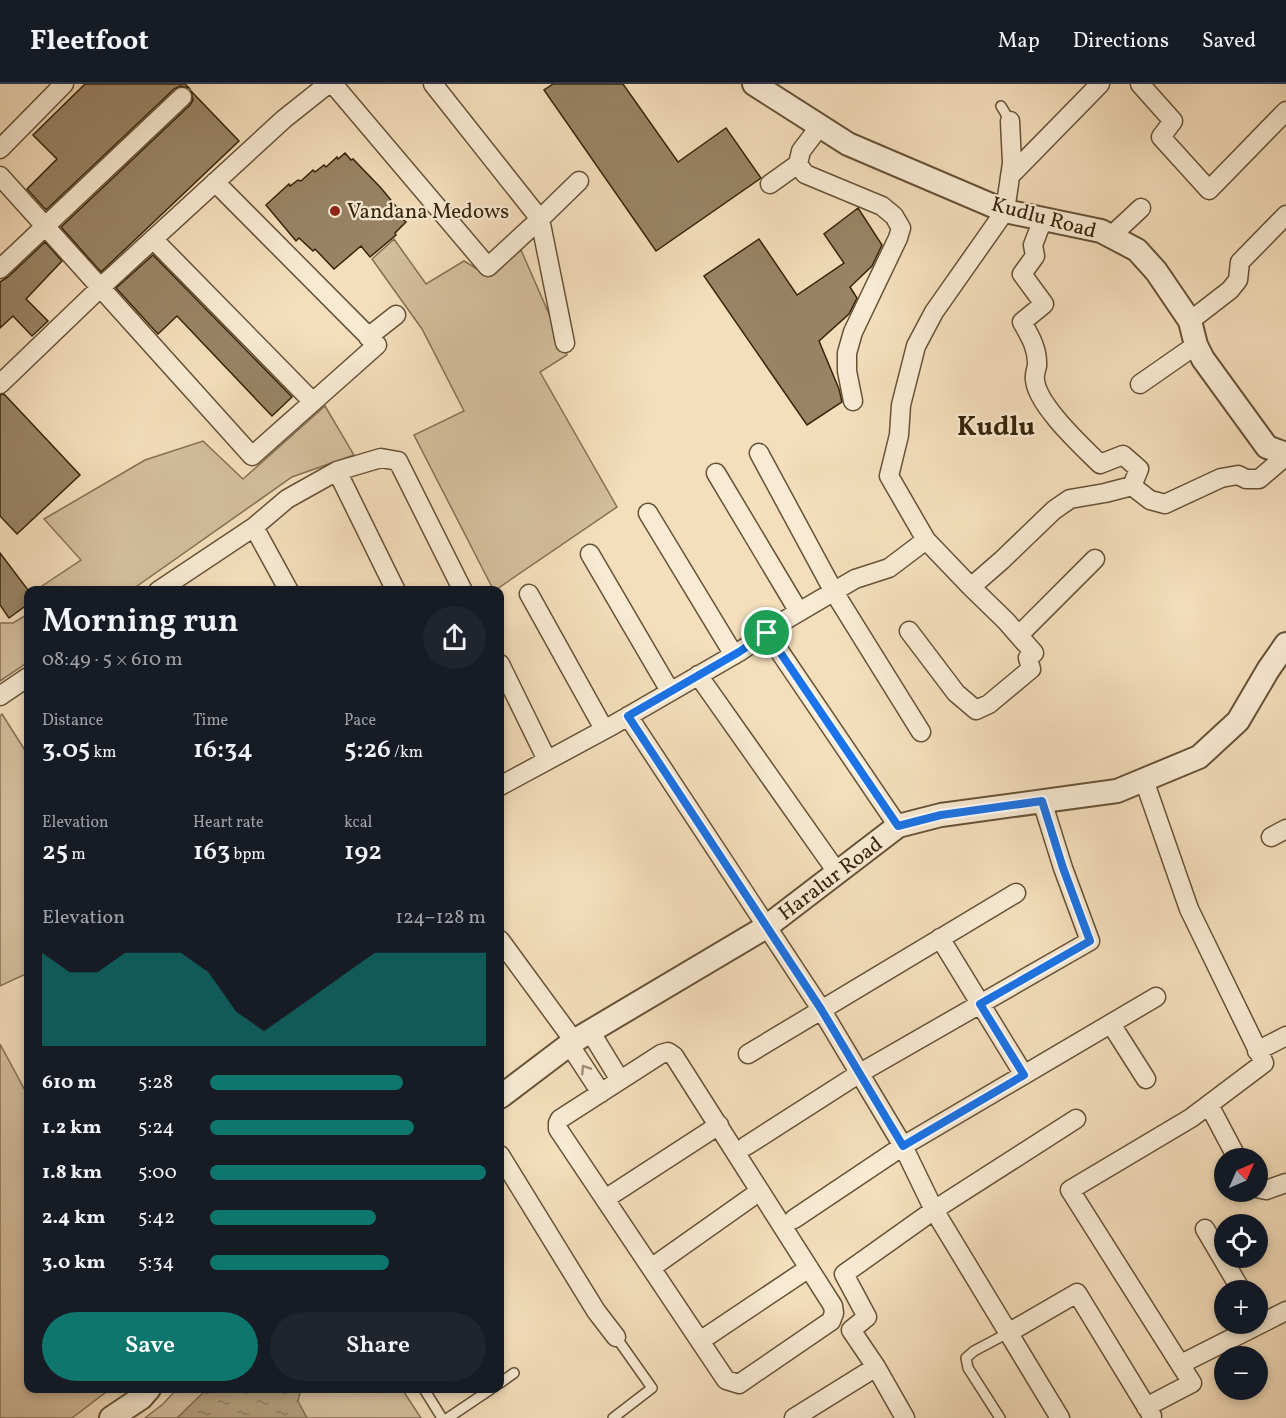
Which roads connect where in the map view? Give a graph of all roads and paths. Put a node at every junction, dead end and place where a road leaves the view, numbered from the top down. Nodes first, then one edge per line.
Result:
1 (331, 84) edge
2 (433, 84) edge
3 (754, 84) edge
4 (1100, 84) edge
5 (1140, 84) edge
6 (62, 85) edge
7 (182, 97) dead end
8 (1286, 111) edge
9 (1005, 113) dead end
10 (820, 126) junction
11 (0, 149) edge
12 (798, 164) junction
13 (0, 176) edge
14 (1010, 176) junction
15 (579, 181) dead end
16 (215, 182) junction
17 (770, 184) dead end
18 (1142, 208) dead end
19 (1005, 211) junction
20 (1286, 215) edge
21 (540, 219) junction
22 (1044, 219) junction
23 (46, 226) junction
24 (1111, 236) junction
25 (153, 239) junction
26 (0, 269) edge
27 (101, 287) junction
28 (396, 315) dead end
29 (1190, 321) junction
30 (368, 337) junction
31 (565, 343) dead end
32 (1196, 345) junction
33 (0, 384) edge
34 (1140, 384) dead end
35 (853, 401) dead end
36 (313, 402) junction
37 (759, 453) dead end
38 (1286, 455) edge
39 (337, 471) junction
40 (716, 473) dead end
41 (1132, 486) junction
42 (648, 513) dead end
43 (254, 527) junction
44 (926, 540) junction
45 (590, 554) dead end
46 (1095, 559) dead end
47 (166, 586) edge
48 (286, 586) edge
49 (394, 586) edge
50 (460, 586) edge
51 (970, 587) junction
52 (834, 592) junction
53 (529, 594) dead end
54 (799, 612) junction
55 (909, 631) dead end
56 (767, 633) junction
57 (1019, 635) junction
58 (1286, 644) edge
59 (734, 655) junction
60 (504, 672) edge
61 (698, 675) junction
62 (24, 680) edge
63 (670, 691) junction
64 (0, 696) edge
65 (628, 716) junction
66 (604, 729) junction
67 (921, 732) dead end
68 (548, 760) junction
69 (1144, 780) junction
70 (504, 784) edge
71 (1042, 801) junction
72 (898, 826) junction
73 (837, 872) junction
74 (1016, 893) dead end
75 (766, 927) junction
76 (939, 938) junction
77 (504, 944) edge
78 (1156, 997) dead end
79 (980, 1004) junction
80 (821, 1009) junction
81 (1111, 1024) junction
82 (578, 1039) junction
83 (1284, 1043) edge
84 (1257, 1051) junction
85 (748, 1054) dead end
86 (860, 1073) junction
87 (1024, 1075) junction
88 (1146, 1079) dead end
89 (620, 1080) junction
90 (601, 1093) junction
91 (504, 1094) edge
92 (1209, 1105) junction
93 (1076, 1119) dead end
94 (719, 1125) junction
95 (746, 1146) dead end
96 (903, 1146) junction
97 (1233, 1148) edge
98 (504, 1162) edge
99 (1286, 1183) edge
100 (1268, 1189) edge
101 (760, 1191) junction
102 (605, 1199) junction
103 (934, 1210) junction
104 (794, 1218) dead end
105 (1204, 1230) dead end
106 (651, 1268) junction
107 (809, 1268) junction
108 (1235, 1280) edge
109 (1286, 1311) edge
110 (1268, 1317) edge
111 (1008, 1333) junction
112 (1234, 1334) edge
113 (615, 1337) joint
114 (700, 1341) junction
115 (1181, 1364) junction
116 (876, 1367) junction
117 (514, 1373) dead end
118 (504, 1380) edge
119 (145, 1393) edge
120 (426, 1393) edge
121 (484, 1393) edge
122 (1150, 1413) edge
123 (111, 1418) edge
124 (442, 1418) edge
125 (448, 1418) edge
126 (613, 1418) edge
127 (794, 1418) edge
128 (905, 1418) edge
129 (1000, 1418) edge
130 (1060, 1418) edge

1 - 16 street
1 - 21 street
2 - 21 street
3 - 10 street, Kudlu Road
4 - 14 street
5 - 8 street
6 - 11 street
7 - 23 street
9 - 14 street
10 - 12 street
10 - 19 street, Kudlu Road
12 - 17 street
12 - 35 street
13 - 23 street
14 - 19 street
15 - 21 street
16 - 25 street
16 - 30 street
18 - 24 street
19 - 22 street, Kudlu Road
19 - 44 street
20 - 29 street
21 - 31 street
22 - 24 street, Kudlu Road
22 - 41 street
23 - 26 street
23 - 27 street
24 - 29 street, Kudlu Road
25 - 27 street
25 - 36 street
27 - 33 street
27 - 36 street
28 - 30 street
29 - 32 street, Kudlu Road
30 - 36 street
32 - 34 street
32 - 38 street, Kudlu Road
37 - 52 street
38 - 41 street
39 - 43 street
39 - 49 street
39 - 50 street
40 - 54 street
41 - 51 street
42 - 59 street
43 - 47 street
43 - 48 street
44 - 51 street
44 - 52 street
45 - 63 street
46 - 57 street
51 - 57 street
52 - 54 street
52 - 67 street
53 - 66 street
54 - 56 street
55 - 57 street
56 - 59 street
56 - 72 street
58 - 69 street, Haralur Road
59 - 61 street
60 - 68 street
61 - 63 street
61 - 73 street
62 - 64 street
63 - 65 street
65 - 66 street
65 - 75 street
66 - 68 street
68 - 70 street
69 - 71 street, Haralur Road
69 - 84 street
71 - 72 street, Haralur Road
71 - 79 street
72 - 73 street, Haralur Road
73 - 75 street, Haralur Road
74 - 76 street
75 - 80 street
75 - 82 street, Haralur Road
76 - 79 street
76 - 80 street
77 - 82 street
78 - 81 street
79 - 86 street
79 - 87 street
80 - 85 street
80 - 86 street
81 - 87 street
81 - 88 street
82 - 89 street
90 -> 82 street
82 - 91 street, Haralur Road
83 - 84 street
84 - 92 street
86 - 95 street
86 - 96 street
87 - 96 street
89 - 90 street
89 - 94 street
90 - 102 street
92 - 97 street
92 - 115 street
93 - 103 street
94 - 101 street
94 - 102 street
96 - 103 street
96 - 104 street
98 - 113 street
99 - 100 street
101 - 106 street
101 - 107 street
102 - 106 street
103 - 111 street
103 - 116 street
105 - 108 street
106 - 114 street
107 - 114 street
107 - 114 street
109 - 110 street
111 - 122 street
111 - 129 lane
111 - 130 street
112 - 115 street
113 - 126 lane
115 - 122 street
116 - 127 street
116 - 128 street
117 - 118 lane
119 - 123 street
120 - 124 lane
121 - 125 lane

